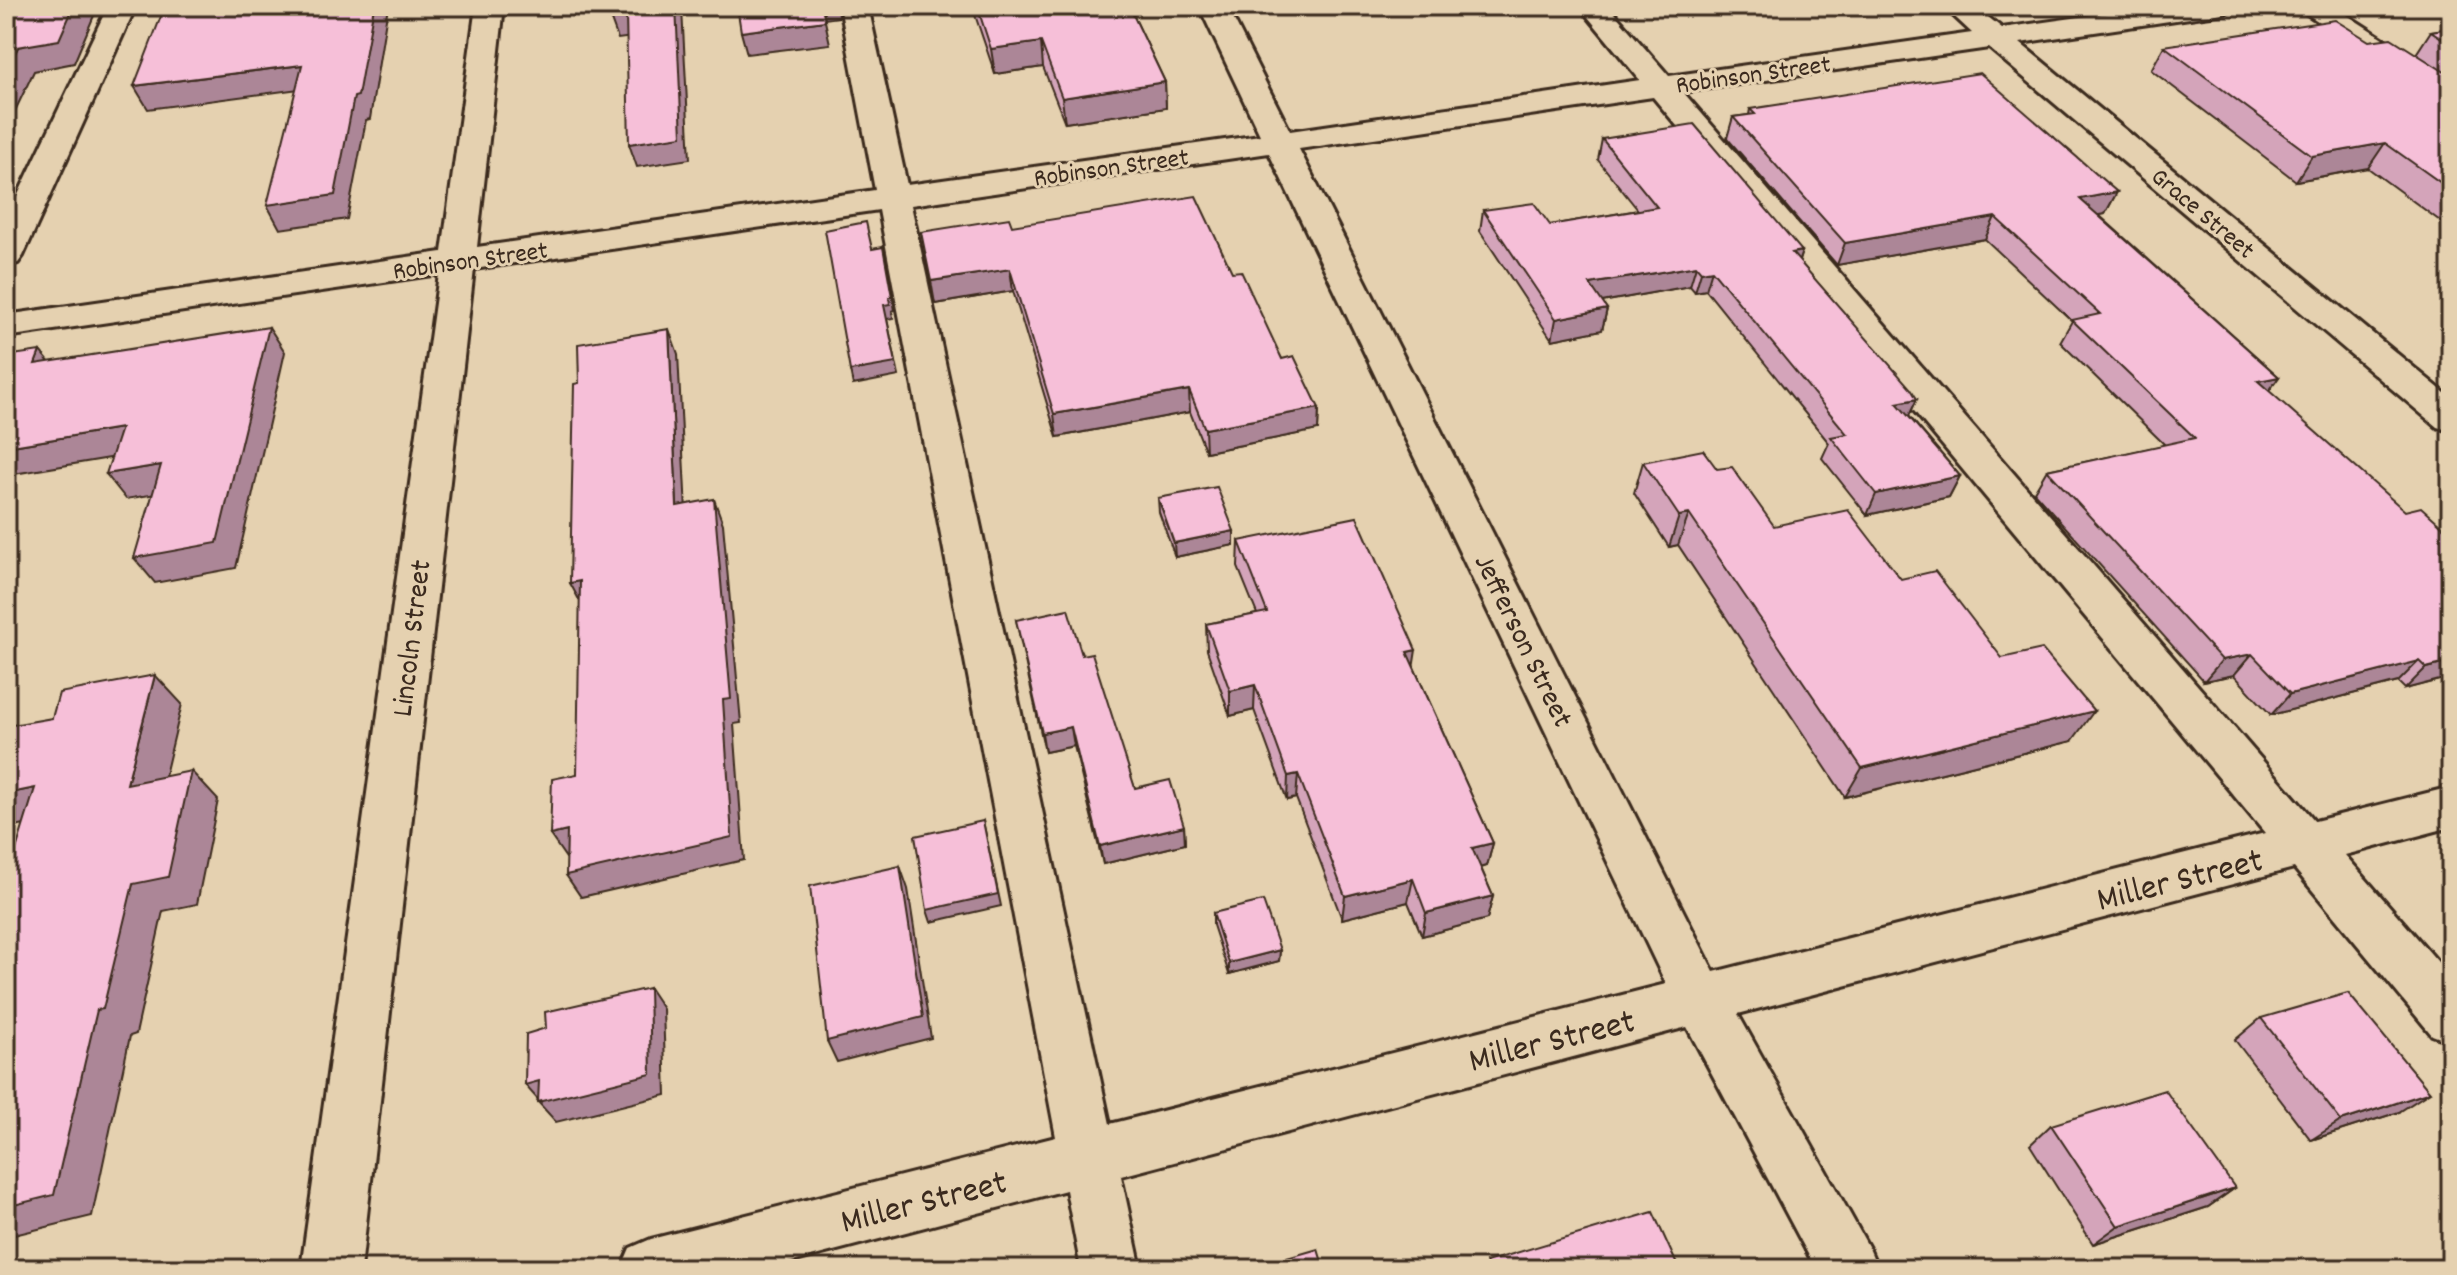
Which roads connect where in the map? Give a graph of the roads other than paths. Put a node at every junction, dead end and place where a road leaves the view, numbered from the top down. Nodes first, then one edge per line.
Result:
1 (122, 6) edge
2 (490, 6) edge
3 (854, 6) edge
4 (1213, 6) edge
5 (1593, 6) edge
6 (1957, 6) edge
7 (2217, 6) edge
8 (2314, 6) edge
9 (1995, 38) junction
10 (1661, 86) junction
11 (2451, 95) edge
12 (1280, 142) junction
13 (894, 197) junction
14 (6, 256) edge
15 (458, 260) junction
16 (6, 326) edge
17 (2451, 418) edge
18 (2451, 807) edge
19 (2303, 845) junction
20 (1701, 1000) junction
21 (2451, 1017) edge
22 (1088, 1157) junction
23 (331, 1269) edge
24 (651, 1269) edge
25 (1111, 1269) edge
26 (1848, 1269) edge

1 - 14 street
2 - 15 street, Lincoln Street
3 - 13 street
4 - 12 street, Jefferson Street
5 - 10 street
6 - 9 street, Grace Street
7 - 9 street, Robinson Street
8 - 11 street
9 - 10 street, Robinson Street
9 - 17 street, Grace Street
10 - 12 street, Robinson Street
10 - 19 street
12 - 13 street, Robinson Street
12 - 20 street, Jefferson Street
13 - 15 street, Robinson Street
13 - 22 street
15 - 16 street, Robinson Street
15 - 23 street, Lincoln Street
18 - 19 street, Miller Street
19 - 20 street, Miller Street
19 - 21 street
20 - 22 street, Miller Street
20 - 26 street, Jefferson Street
22 - 24 street, Miller Street
22 - 25 street

